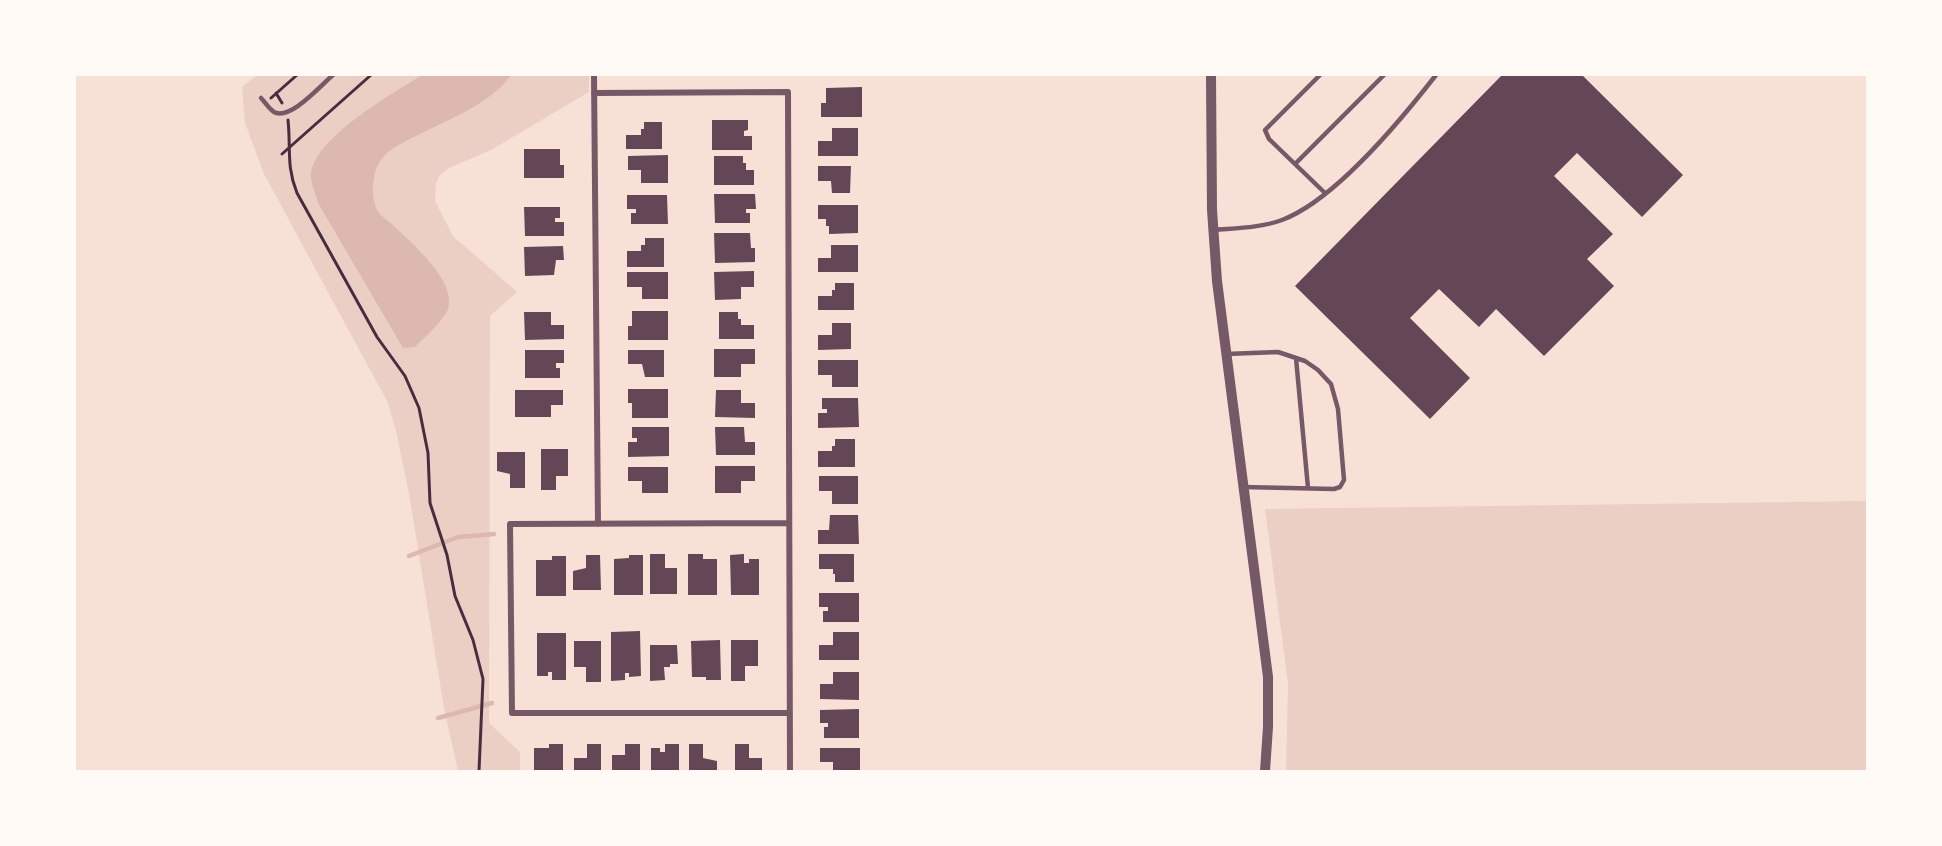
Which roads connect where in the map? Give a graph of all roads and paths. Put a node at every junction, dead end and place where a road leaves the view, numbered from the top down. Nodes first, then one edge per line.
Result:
1 (297, 75) edge
2 (333, 75) edge
3 (370, 75) edge
4 (594, 75) edge
5 (1211, 75) edge
6 (1320, 75) edge
7 (1384, 75) edge
8 (1436, 75) edge
9 (276, 93) junction
10 (594, 93) junction
11 (261, 98) dead end
12 (266, 103) junction
13 (286, 114) junction
14 (289, 148) junction
15 (282, 154) dead end
16 (1295, 164) junction
17 (1325, 193) junction
18 (1213, 230) junction
19 (1226, 354) junction
20 (1296, 358) junction
21 (1243, 487) junction
22 (1308, 488) junction
23 (789, 523) junction
24 (598, 524) junction
25 (790, 713) junction
26 (479, 771) edge
27 (790, 771) edge
28 (1265, 771) edge

1 - 9 path
2 - 13 lane
3 - 14 path
4 - 10 street
5 - 18 street
6 - 16 lane
7 - 16 lane
8 - 17 lane
9 - 12 path
9 - 13 path
10 - 23 street
10 - 24 street
11 - 12 lane
12 - 13 lane
13 - 14 path
14 - 15 path
14 - 26 path
16 - 17 lane
17 - 18 lane
18 - 19 street
19 - 20 lane
19 - 21 street
20 - 22 lane
20 - 22 lane
21 - 22 lane
21 - 28 street
23 - 24 street
23 - 25 street
24 - 25 street
25 - 27 street

